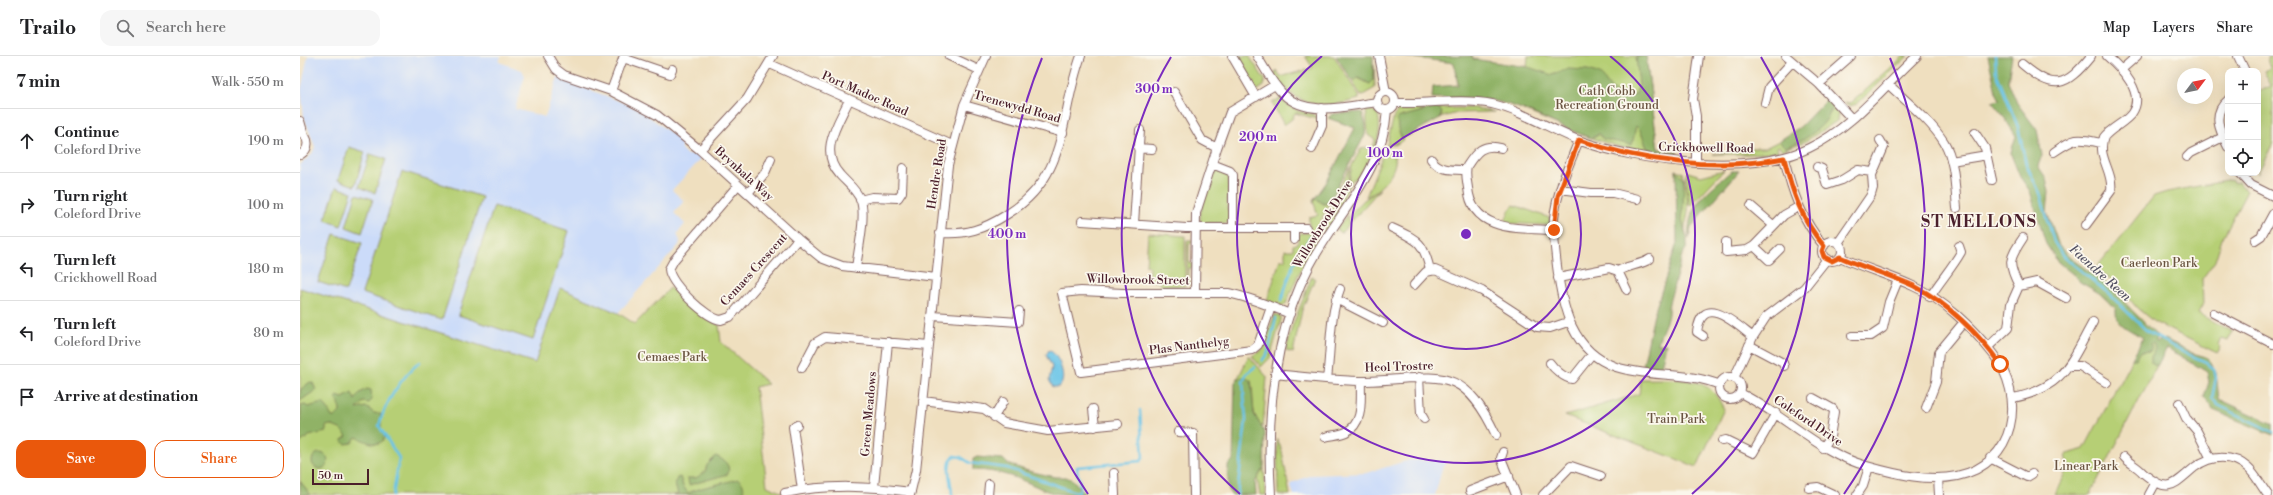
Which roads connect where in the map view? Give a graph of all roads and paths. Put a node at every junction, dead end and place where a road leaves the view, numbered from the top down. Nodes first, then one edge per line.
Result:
1 (548, 56) edge
2 (949, 56) edge
3 (986, 56) edge
4 (1081, 56) edge
5 (1232, 56) edge
6 (1257, 56) edge
7 (1379, 56) edge
8 (1699, 56) edge
9 (1851, 56) edge
10 (1917, 56) edge
11 (2091, 56) edge
12 (2107, 56) edge
13 (2137, 56) edge
14 (2238, 56) edge
15 (624, 57) edge
16 (1789, 59) edge
17 (771, 60) edge
18 (2022, 64) dead end
19 (2244, 68) edge
20 (672, 69) dead end
21 (979, 70) junction
22 (2121, 70) junction
23 (1819, 84) junction
24 (1888, 84) junction
25 (1275, 85) junction
26 (611, 90) junction
27 (1174, 92) dead end
28 (1386, 92) junction
29 (1256, 97) junction
30 (849, 100) junction
31 (1377, 102) junction
32 (2225, 102) edge
33 (1395, 103) junction
34 (1765, 103) dead end
35 (964, 104) junction
36 (1322, 108) junction
37 (1387, 110) junction
38 (1852, 119) junction
39 (300, 122) edge
40 (1140, 130) dead end
41 (1063, 132) junction
42 (1975, 133) dead end
43 (302, 134) edge
44 (2223, 138) junction
45 (1579, 140) junction
46 (1880, 140) dead end
47 (2225, 142) edge
48 (2101, 143) junction
49 (952, 145) junction
50 (1138, 148) junction
51 (1217, 148) junction
52 (1501, 148) dead end
53 (1152, 149) dead end
54 (1312, 149) dead end
55 (700, 150) junction
56 (2054, 152) dead end
57 (300, 155) edge
58 (1987, 155) junction
59 (2187, 157) dead end
60 (1784, 158) junction
61 (1431, 159) dead end
62 (771, 160) dead end
63 (1951, 161) junction
64 (1696, 162) junction
65 (1212, 164) junction
66 (1817, 167) dead end
67 (903, 168) dead end
68 (1466, 170) junction
69 (1872, 172) junction
70 (2243, 176) edge
71 (1992, 180) dead end
72 (738, 185) junction
73 (1560, 189) junction
74 (748, 194) junction
75 (2273, 196) edge
76 (1637, 199) dead end
77 (860, 200) junction
78 (1751, 206) dead end
79 (1798, 207) junction
80 (1957, 208) dead end
81 (2273, 214) edge
82 (1082, 221) dead end
83 (1134, 224) junction
84 (1773, 225) junction
85 (2086, 225) dead end
86 (1195, 228) junction
87 (1233, 228) junction
88 (1294, 228) junction
89 (1306, 228) dead end
90 (1392, 228) dead end
91 (1554, 230) junction
92 (940, 233) junction
93 (2023, 238) dead end
94 (798, 239) junction
95 (1294, 240) dead end
96 (2255, 240) dead end
97 (1726, 242) dead end
98 (1838, 243) junction
99 (1754, 246) junction
100 (1824, 246) junction
101 (1959, 246) dead end
102 (1780, 249) dead end
103 (1840, 257) junction
104 (1650, 259) dead end
105 (1827, 259) junction
106 (856, 268) junction
107 (1430, 270) junction
108 (1618, 271) junction
109 (936, 277) junction
110 (1558, 278) junction
111 (1898, 280) junction
112 (1414, 285) dead end
113 (2020, 286) junction
114 (1340, 289) dead end
115 (1627, 290) dead end
116 (1195, 293) junction
117 (1930, 297) junction
118 (2066, 298) dead end
119 (1336, 299) junction
120 (1271, 307) junction
121 (1019, 311) dead end
122 (2213, 313) dead end
123 (1290, 314) junction
124 (933, 316) junction
125 (1568, 322) junction
126 (2093, 322) dead end
127 (1383, 323) dead end
128 (1962, 323) junction
129 (1703, 336) dead end
130 (1852, 336) dead end
131 (1753, 337) junction
132 (888, 342) junction
133 (2273, 344) edge
134 (1749, 345) junction
135 (929, 346) junction
136 (1988, 348) junction
137 (1592, 354) junction
138 (1550, 363) dead end
139 (1784, 366) dead end
140 (2069, 366) junction
141 (802, 368) dead end
142 (1081, 372) joint
143 (1275, 374) junction
144 (1419, 377) junction
145 (1734, 378) junction
146 (1327, 379) junction
147 (1361, 381) junction
148 (2107, 383) dead end
149 (1720, 385) junction
150 (1740, 393) junction
151 (1813, 398) dead end
152 (2013, 398) junction
153 (923, 401) junction
154 (1003, 402) dead end
155 (2179, 403) dead end
156 (1926, 408) dead end
157 (1093, 409) dead end
158 (1776, 413) junction
159 (994, 417) junction
160 (1424, 419) dead end
161 (1118, 424) dead end
162 (797, 425) dead end
163 (1095, 426) junction
164 (1178, 432) dead end
165 (1496, 435) dead end
166 (1325, 437) dead end
167 (1722, 441) dead end
168 (1823, 448) junction
169 (1502, 452) dead end
170 (2124, 457) dead end
171 (1990, 458) junction
172 (2211, 459) junction
173 (1868, 467) junction
174 (1114, 473) dead end
175 (2032, 474) dead end
176 (1509, 476) junction
177 (1601, 476) dead end
178 (1938, 478) junction
179 (989, 484) dead end
180 (2155, 484) junction
181 (874, 487) junction
182 (1809, 488) dead end
183 (802, 490) junction
184 (1470, 491) dead end
185 (785, 493) dead end
186 (910, 493) edge
187 (2266, 494) edge
188 (988, 495) edge
189 (1115, 495) edge
190 (1194, 495) edge
191 (1272, 495) edge
192 (1516, 495) edge
193 (1543, 495) edge
194 (1835, 495) edge
195 (1857, 495) edge
196 (1939, 495) edge
197 (2150, 495) edge

1 - 26 street, Brynbala Way
2 - 21 street
3 - 21 street, Hendre Road
4 - 41 street
5 - 29 street
6 - 25 street
7 - 28 street
8 - 64 street
9 - 23 street
10 - 24 street, Crickhowell Road
11 - 18 street
12 - 22 street
13 - 22 street
14 - 19 street
15 - 20 street
15 - 26 street
16 - 23 street
16 - 34 street
17 - 30 street, Port Madoc Road
17 - 55 street
21 - 35 street, Hendre Road
22 - 48 street
23 - 38 street
24 - 38 street, Crickhowell Road
24 - 63 street
25 - 29 street
25 - 36 street
26 - 55 street, Brynbala Way
27 - 51 street
28 - 31 street
28 - 33 street
29 - 51 street
30 - 49 street, Port Madoc Road
30 - 77 street
31 - 36 street
31 - 37 street
32 - 44 street
33 - 37 street
33 - 45 street, Crickhowell Road
35 - 41 street, Trenewydd Road
35 - 49 street, Hendre Road
36 - 54 street
37 - 123 street, Willowbrook Drive
38 - 60 street, Crickhowell Road
39 - 43 street
40 - 50 street
41 - 92 street
42 - 58 street
43 - 57 street
44 - 47 street
44 - 59 street
45 - 64 street, Crickhowell Road
45 - 73 street
46 - 69 street
48 - 56 street
48 - 85 street
49 - 92 street, Hendre Road
50 - 53 street
50 - 83 street
51 - 65 street
52 - 68 street
55 - 72 street, Brynbala Way
58 - 63 street
58 - 71 street
60 - 64 street, Crickhowell Road
60 - 79 street
61 - 68 street
62 - 74 street
63 - 80 street
65 - 86 street
65 - 87 street
66 - 69 street
67 - 77 street
68 - 91 street
69 - 98 street
70 - 75 street
72 - 74 street, Brynbala Way
72 - 94 street, Cemaes Crescent
73 - 76 street
73 - 91 street
74 - 94 street, Brynbala Way
77 - 106 street
78 - 84 street
79 - 84 street
79 - 100 street
81 - 96 street
82 - 83 street
83 - 86 street
84 - 99 street
86 - 87 street
86 - 116 street
87 - 88 street
88 - 89 street
88 - 95 street
90 - 107 street
91 - 110 street
92 - 109 street, Hendre Road
93 - 113 street
94 - 106 street, Brynbala Way
97 - 99 street
98 - 100 street
98 - 103 street
99 - 102 street
100 - 105 street
101 - 117 street
103 - 105 street
103 - 111 street, Coleford Drive
104 - 108 street
105 - 131 street
106 - 109 street, Brynbala Way
107 - 112 street
107 - 125 street
108 - 110 street
108 - 115 street
109 - 124 street, Hendre Road
110 - 125 street
111 - 117 street, Coleford Drive
111 - 130 street
113 - 118 street
113 - 136 street
114 - 119 street
116 - 120 street, Willowbrook Street
116 - 142 street, Willowbrook Street
117 - 128 street, Coleford Drive
119 - 127 street
119 - 146 street
120 - 123 street, Willowbrook Street
120 - 142 street, Plas Nanthelyg
121 - 124 street
122 - 133 street
123 - 143 street, Willowbrook Drive
124 - 135 street, Hendre Road
125 - 137 street
126 - 140 street
128 - 136 street, Coleford Drive
128 - 156 street
129 - 131 street
131 - 134 street
132 - 135 street
132 - 141 street
132 - 181 street, Green Meadows
134 - 139 street
134 - 145 street
135 - 153 street, Hendre Road
136 - 152 street, Coleford Drive
137 - 138 street
137 - 149 street
140 - 148 street
140 - 152 street
143 - 146 street, Heol Trostre
143 - 191 street, Willowbrook Drive
144 - 147 street, Heol Trostre
144 - 160 street
144 - 165 street, Heol Trostre
145 - 149 street
145 - 150 street
146 - 147 street, Heol Trostre
147 - 166 street
149 - 150 street
150 - 158 street, Coleford Drive
151 - 168 street
152 - 171 street, Coleford Drive
153 - 159 street
153 - 186 street, Hendre Road
154 - 159 street
155 - 172 street
157 - 163 street
158 - 167 street
158 - 168 street, Coleford Drive
159 - 163 street
161 - 163 street
162 - 183 street
164 - 190 street
168 - 173 street, Coleford Drive
169 - 176 street
170 - 180 street
171 - 175 street
171 - 178 street, Coleford Drive
172 - 180 street
172 - 187 street
173 - 178 street, Coleford Drive
173 - 195 street
174 - 189 street
176 - 184 street
176 - 192 street
177 - 193 street
178 - 196 street
179 - 188 street
180 - 197 street
181 - 183 street
181 - 186 street
182 - 194 street
183 - 185 street

